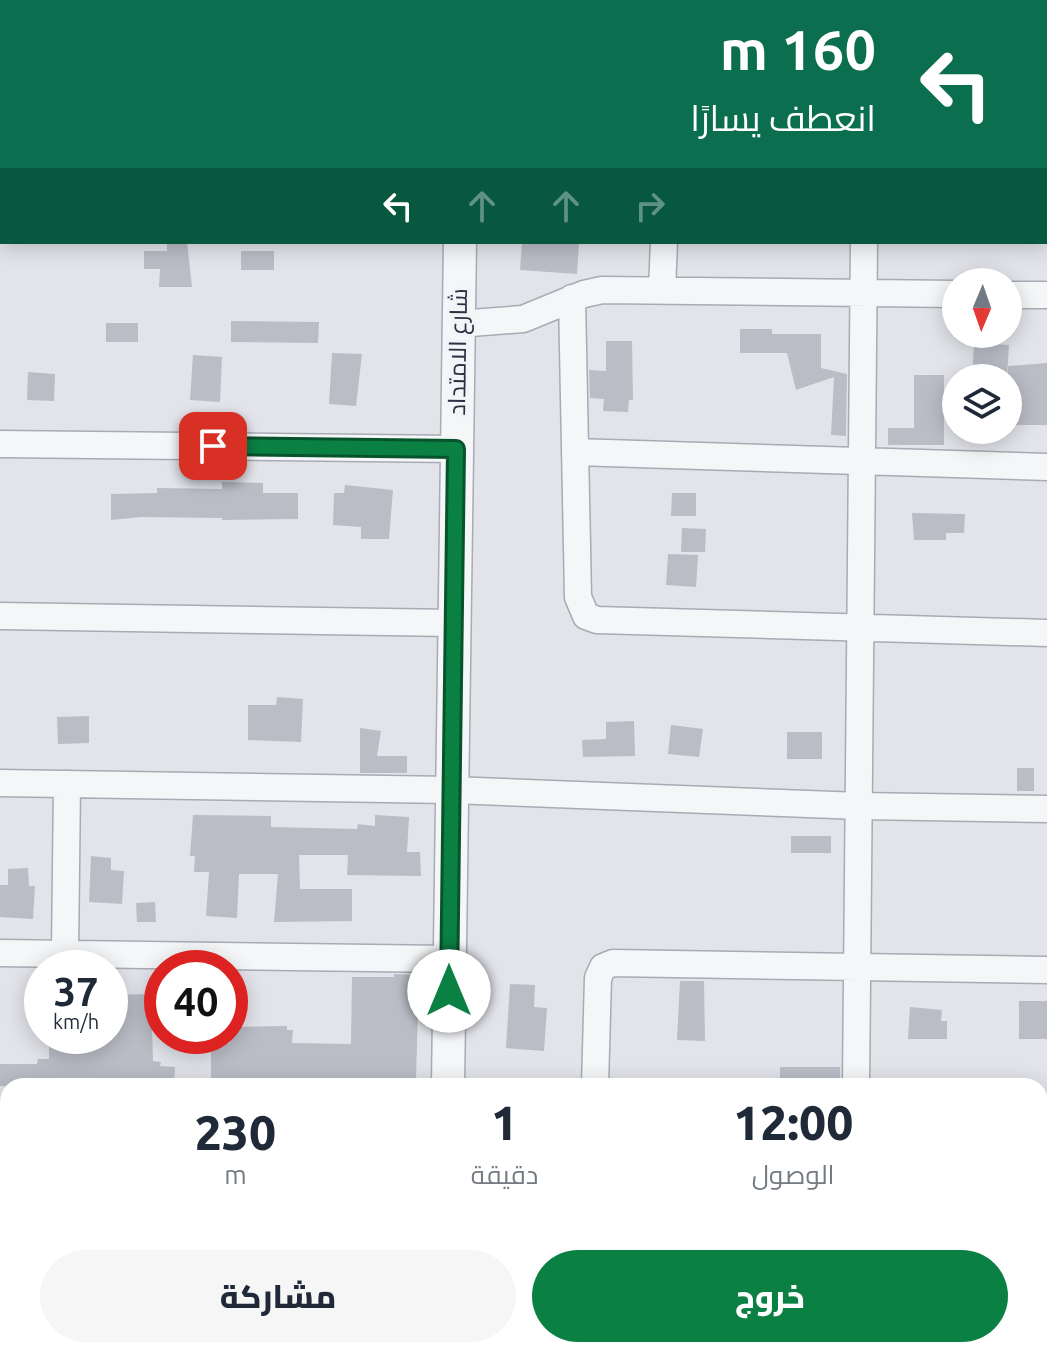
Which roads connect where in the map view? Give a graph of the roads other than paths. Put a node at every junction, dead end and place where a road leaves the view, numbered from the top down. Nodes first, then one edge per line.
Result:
1 (460, 244) edge
2 (664, 244) edge
3 (864, 244) edge
4 (662, 290) junction
5 (863, 293) junction
6 (942, 294) edge
7 (1022, 295) edge
8 (1047, 295) edge
9 (572, 298) junction
10 (458, 324) junction
11 (0, 444) edge
12 (456, 449) junction
13 (575, 452) junction
14 (864, 462) junction
15 (1047, 467) edge
16 (0, 616) edge
17 (454, 623) junction
18 (862, 630) junction
19 (1047, 633) edge
20 (0, 783) edge
21 (67, 784) junction
22 (451, 790) junction
23 (860, 806) junction
24 (1047, 809) edge
25 (65, 950) edge
26 (0, 953) edge
27 (24, 953) edge
28 (128, 954) edge
29 (449, 959) junction
30 (856, 966) junction
31 (1047, 970) edge
32 (448, 1078) edge
33 (595, 1078) edge
34 (856, 1078) edge

1 - 10 street, شارع الامتداد
2 - 4 street
3 - 5 street
4 - 5 street
4 - 9 street
5 - 6 street
5 - 14 street
7 - 8 street
9 - 10 street
9 - 13 street
10 - 12 street, شارع الامتداد
11 - 12 street
12 - 17 street, شارع الامتداد
13 - 14 street
13 - 18 street
14 - 15 street
14 - 18 street
16 - 17 street
17 - 22 street, شارع الامتداد
18 - 19 street
18 - 23 street
20 - 21 street
21 - 22 street
21 - 25 street
22 - 23 street
22 - 29 street, شارع الامتداد
23 - 24 street
23 - 30 street
26 - 27 street
28 - 29 street
29 - 32 street, شارع الامتداد
30 - 31 street
30 - 33 street
30 - 34 street

